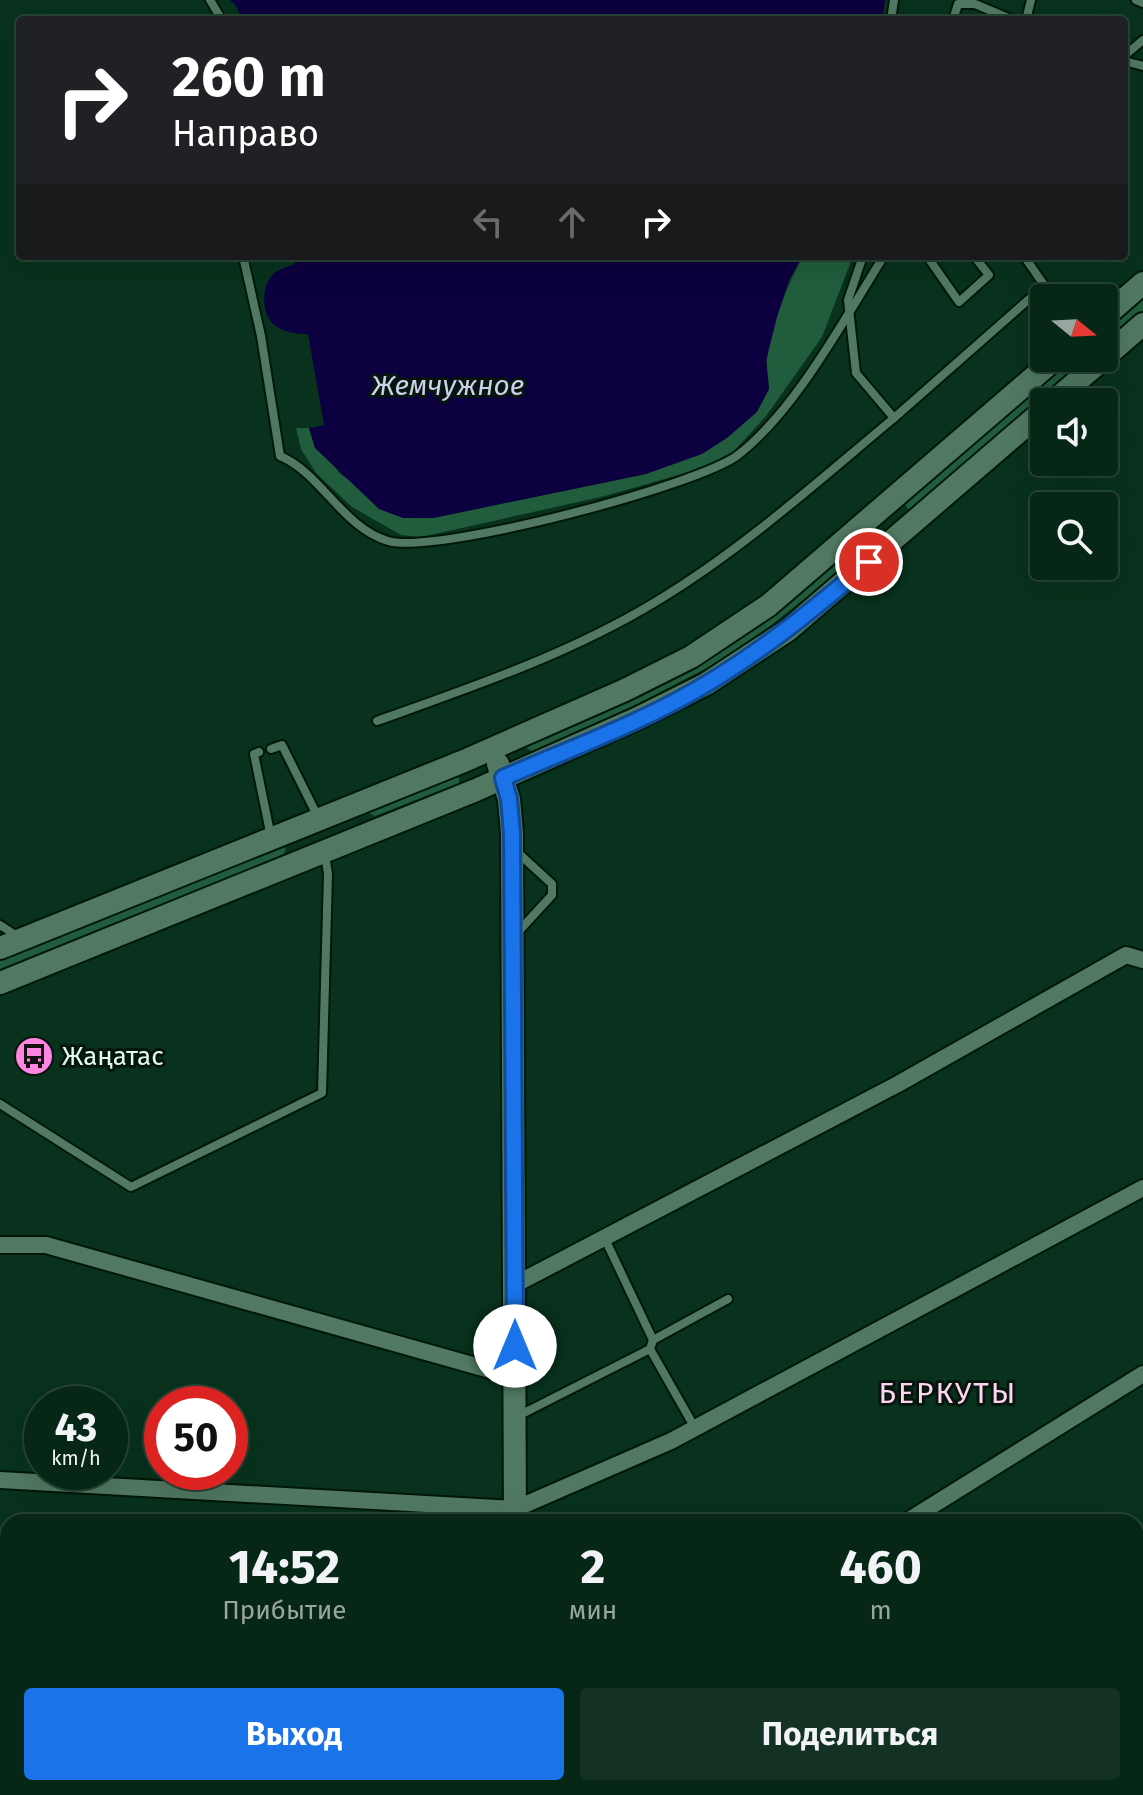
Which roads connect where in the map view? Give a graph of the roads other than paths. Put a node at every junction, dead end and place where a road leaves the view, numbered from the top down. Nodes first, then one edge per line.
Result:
1 (1136, 0) edge
2 (959, 2) edge
3 (1143, 3) edge
4 (1004, 16) edge
5 (1143, 40) edge
6 (1128, 54) edge
7 (244, 260) edge
8 (862, 260) edge
9 (881, 260) edge
10 (930, 260) edge
11 (977, 260) edge
12 (1027, 260) edge
13 (1143, 283) edge
14 (1043, 284) edge
15 (1030, 298) edge
16 (1118, 305) edge
17 (848, 312) junction
18 (1143, 324) edge
19 (1118, 346) edge
20 (1040, 372) edge
21 (1088, 372) edge
22 (1069, 388) edge
23 (894, 418) junction
24 (1030, 422) edge
25 (377, 721) dead end
26 (492, 748) junction
27 (271, 749) dead end
28 (259, 752) dead end
29 (503, 778) junction
30 (316, 821) junction
31 (271, 838) junction
32 (512, 847) junction
33 (325, 851) junction
34 (0, 925) edge
35 (22, 939) junction
36 (512, 939) junction
37 (0, 948) edge
38 (1143, 960) edge
39 (0, 983) edge
40 (0, 1104) edge
41 (1143, 1188) edge
42 (605, 1239) junction
43 (0, 1245) edge
44 (514, 1285) junction
45 (728, 1299) dead end
46 (651, 1344) junction
47 (1143, 1374) edge
48 (515, 1377) junction
49 (515, 1418) junction
50 (695, 1428) junction
51 (0, 1480) edge
52 (463, 1514) edge
53 (517, 1514) edge
54 (525, 1514) edge
55 (919, 1514) edge

1 - 3 lane
2 - 4 lane
5 - 6 lane
7 - 17 lane
8 - 17 lane
9 - 17 lane
10 - 11 lane
12 - 14 lane
13 - 16 main road
15 - 23 lane
17 - 23 lane
18 - 19 main road
20 - 26 main road
21 - 22 main road
23 - 25 lane
24 - 29 main road
26 - 29 main road
26 - 30 main road
27 - 30 lane
28 - 31 lane
29 - 32 main road
29 - 33 main road
30 - 31 main road
30 - 33 main road
31 - 35 main road
32 - 36 main road
32 - 36 lane
33 - 39 main road
33 - 40 lane
34 - 35 lane
35 - 37 main road
36 - 44 main road
38 - 42 street
41 - 50 street
42 - 44 street
42 - 46 lane
43 - 48 street
44 - 48 main road
45 - 46 lane
46 - 49 lane
46 - 50 lane
47 - 55 street
48 - 49 main road
49 - 53 main road
50 - 54 street
51 - 52 street

